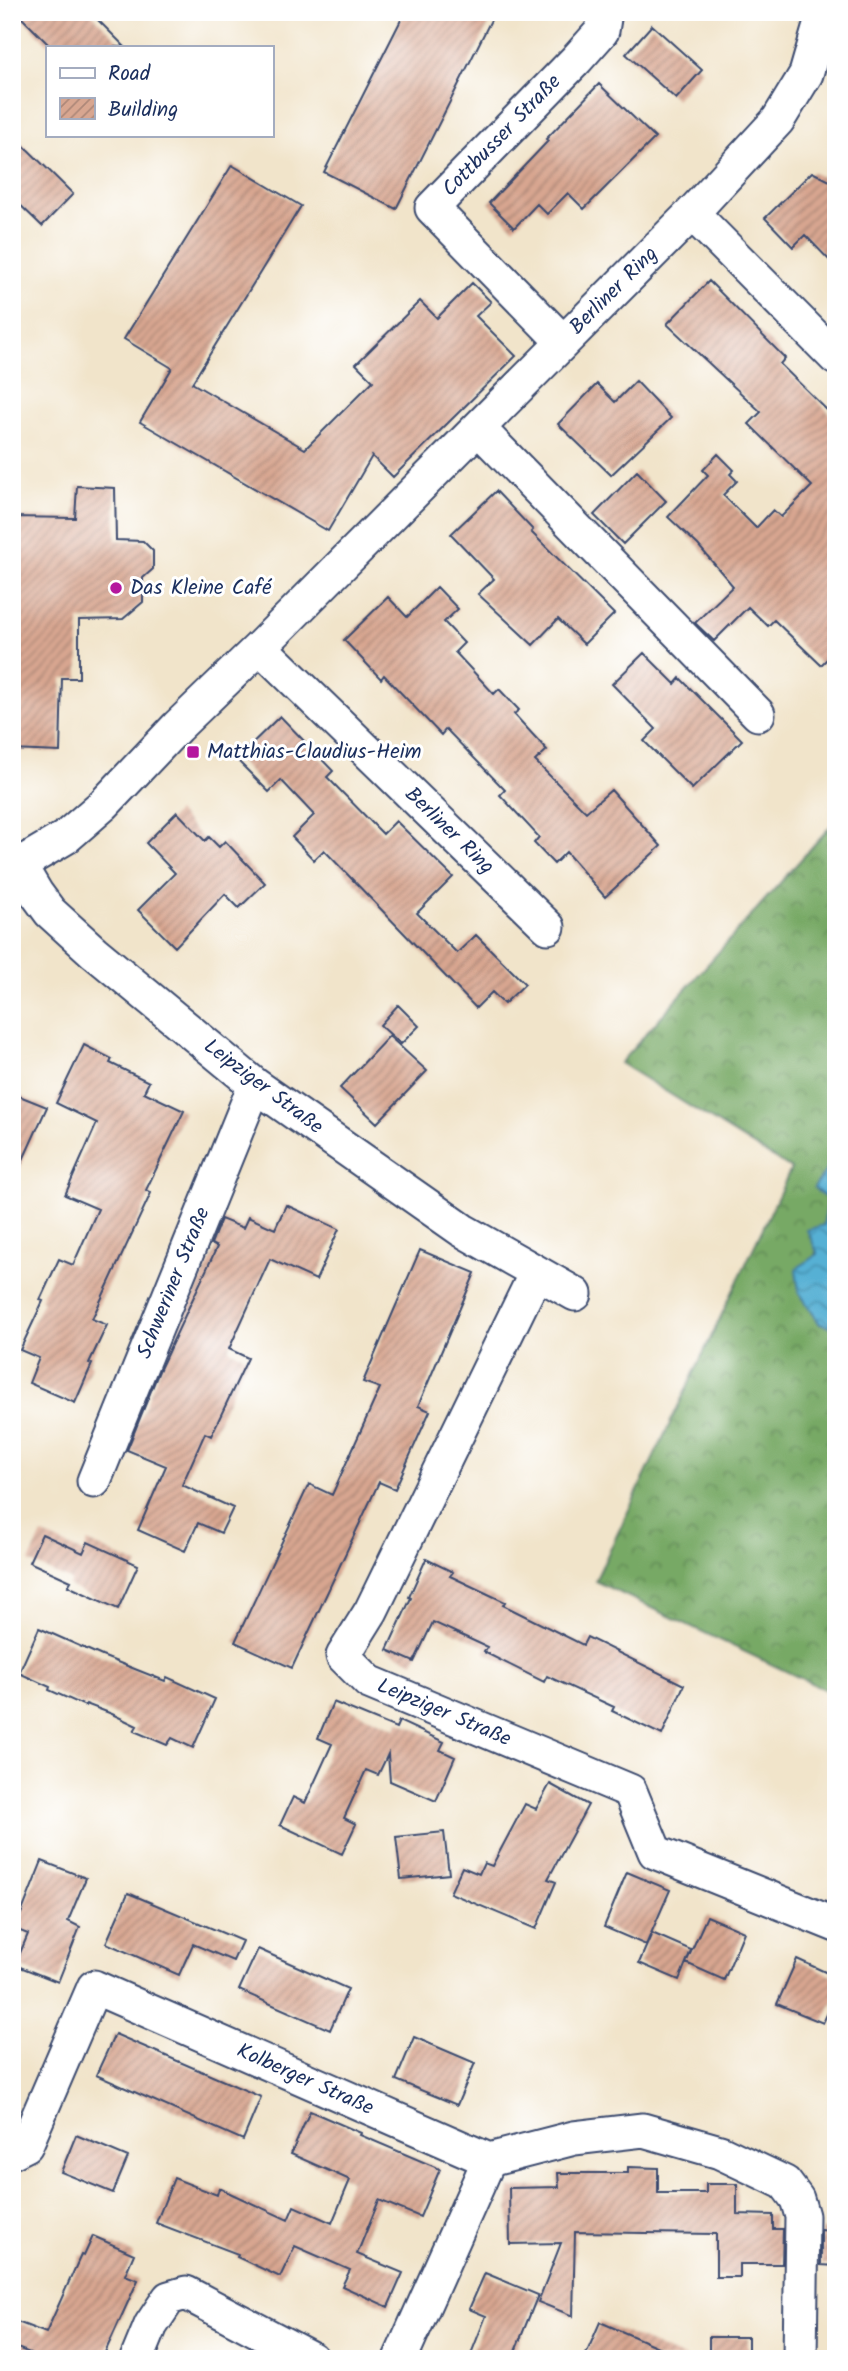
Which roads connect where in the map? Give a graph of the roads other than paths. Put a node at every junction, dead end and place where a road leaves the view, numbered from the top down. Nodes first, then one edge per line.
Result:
1 (606, 12) edge
2 (828, 15) edge
3 (692, 213) junction
4 (564, 342) junction
5 (836, 358) edge
6 (478, 428) junction
7 (260, 647) junction
8 (758, 714) dead end
9 (16, 867) edge
10 (548, 926) dead end
11 (255, 1085) junction
12 (536, 1273) junction
13 (575, 1294) dead end
14 (94, 1481) dead end
15 (836, 1925) edge
16 (12, 2152) edge
17 (489, 2160) junction
18 (137, 2359) edge
19 (312, 2359) edge
20 (400, 2359) edge
21 (800, 2359) edge

1 - 4 street, Cottbusser Straße
2 - 3 street, Berliner Ring
3 - 4 street, Berliner Ring
3 - 5 street
4 - 6 street, Berliner Ring
6 - 7 street, Berliner Ring
6 - 8 street
7 - 9 street, Berliner Ring
7 - 10 street, Berliner Ring
9 - 11 street, Leipziger Straße
11 - 12 street, Leipziger Straße
11 - 14 street, Schweriner Straße
12 - 13 street, Leipziger Straße
12 - 15 street, Leipziger Straße
16 - 17 street, Kolberger Straße
17 - 20 street
17 - 21 street
18 - 19 street

